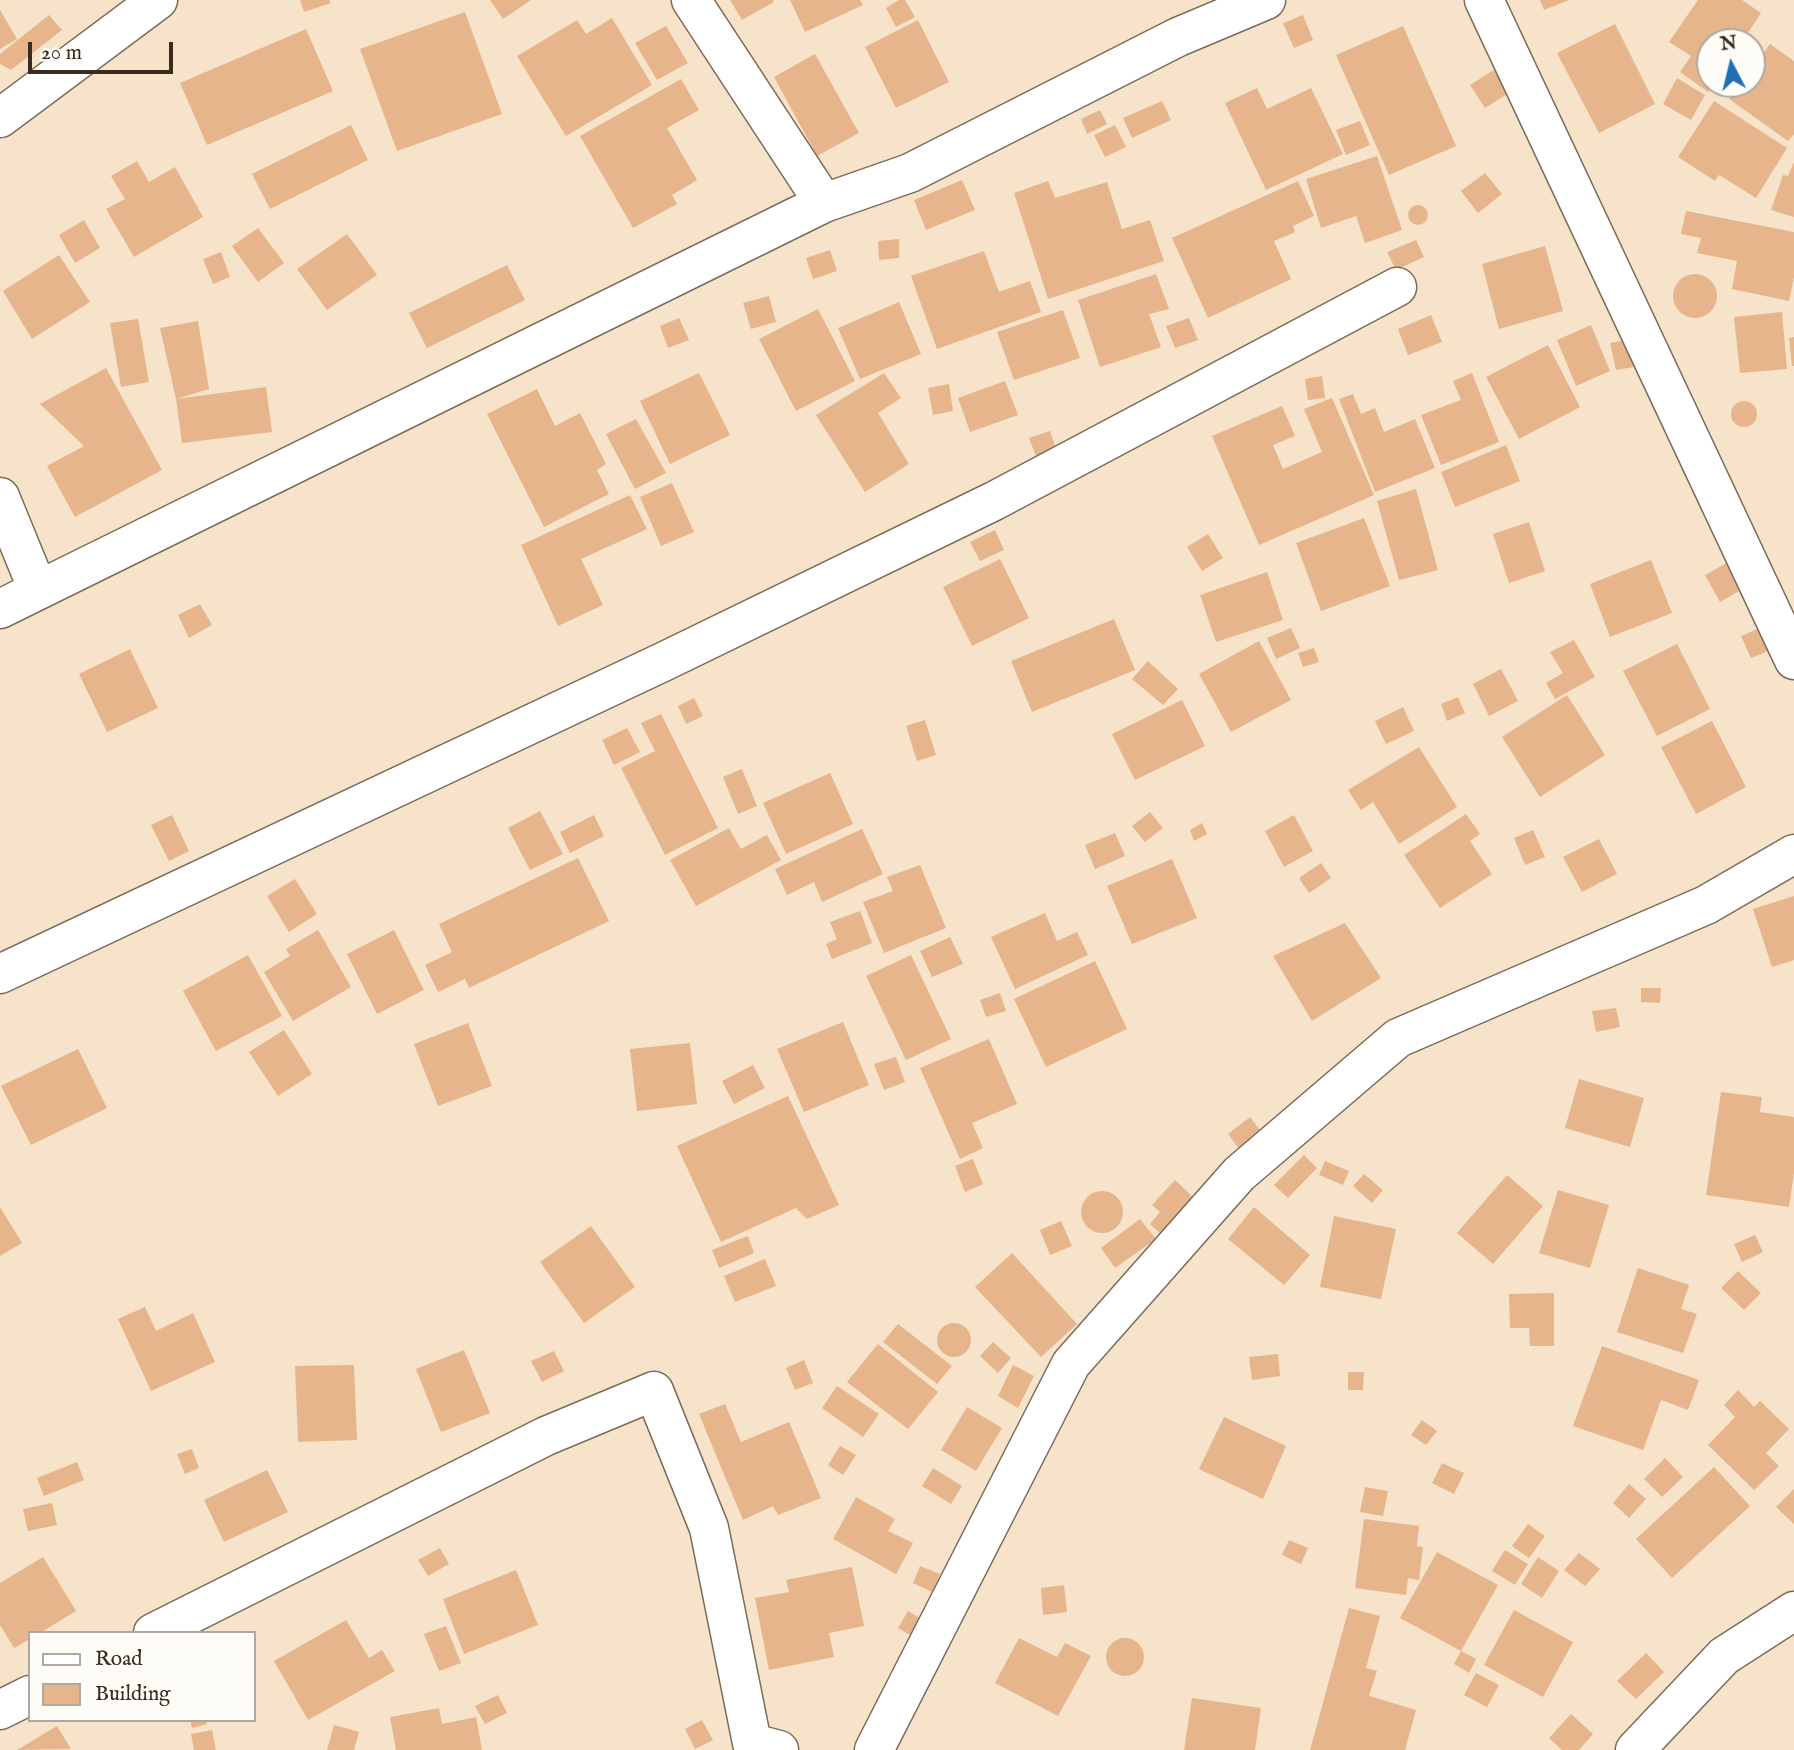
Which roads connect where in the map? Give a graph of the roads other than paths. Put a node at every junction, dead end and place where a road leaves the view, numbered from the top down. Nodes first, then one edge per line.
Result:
1 (158, 0) edge
2 (691, 0) edge
3 (1266, 0) edge
4 (1484, 0) edge
5 (0, 118) edge
6 (824, 203) junction
7 (1397, 287) dead end
8 (0, 497) edge
9 (38, 590) junction
10 (0, 608) edge
11 (1794, 660) edge
12 (1794, 854) edge
13 (0, 974) edge
14 (1794, 1611) edge
15 (157, 1631) edge
16 (28, 1696) edge
17 (0, 1710) edge
18 (779, 1750) edge
19 (874, 1750) edge
20 (1635, 1750) edge

1 - 5 street
2 - 6 street
3 - 6 street
4 - 11 street
6 - 9 street
7 - 13 street
8 - 9 street
9 - 10 street
12 - 19 street
14 - 20 street
15 - 18 street
16 - 17 street

